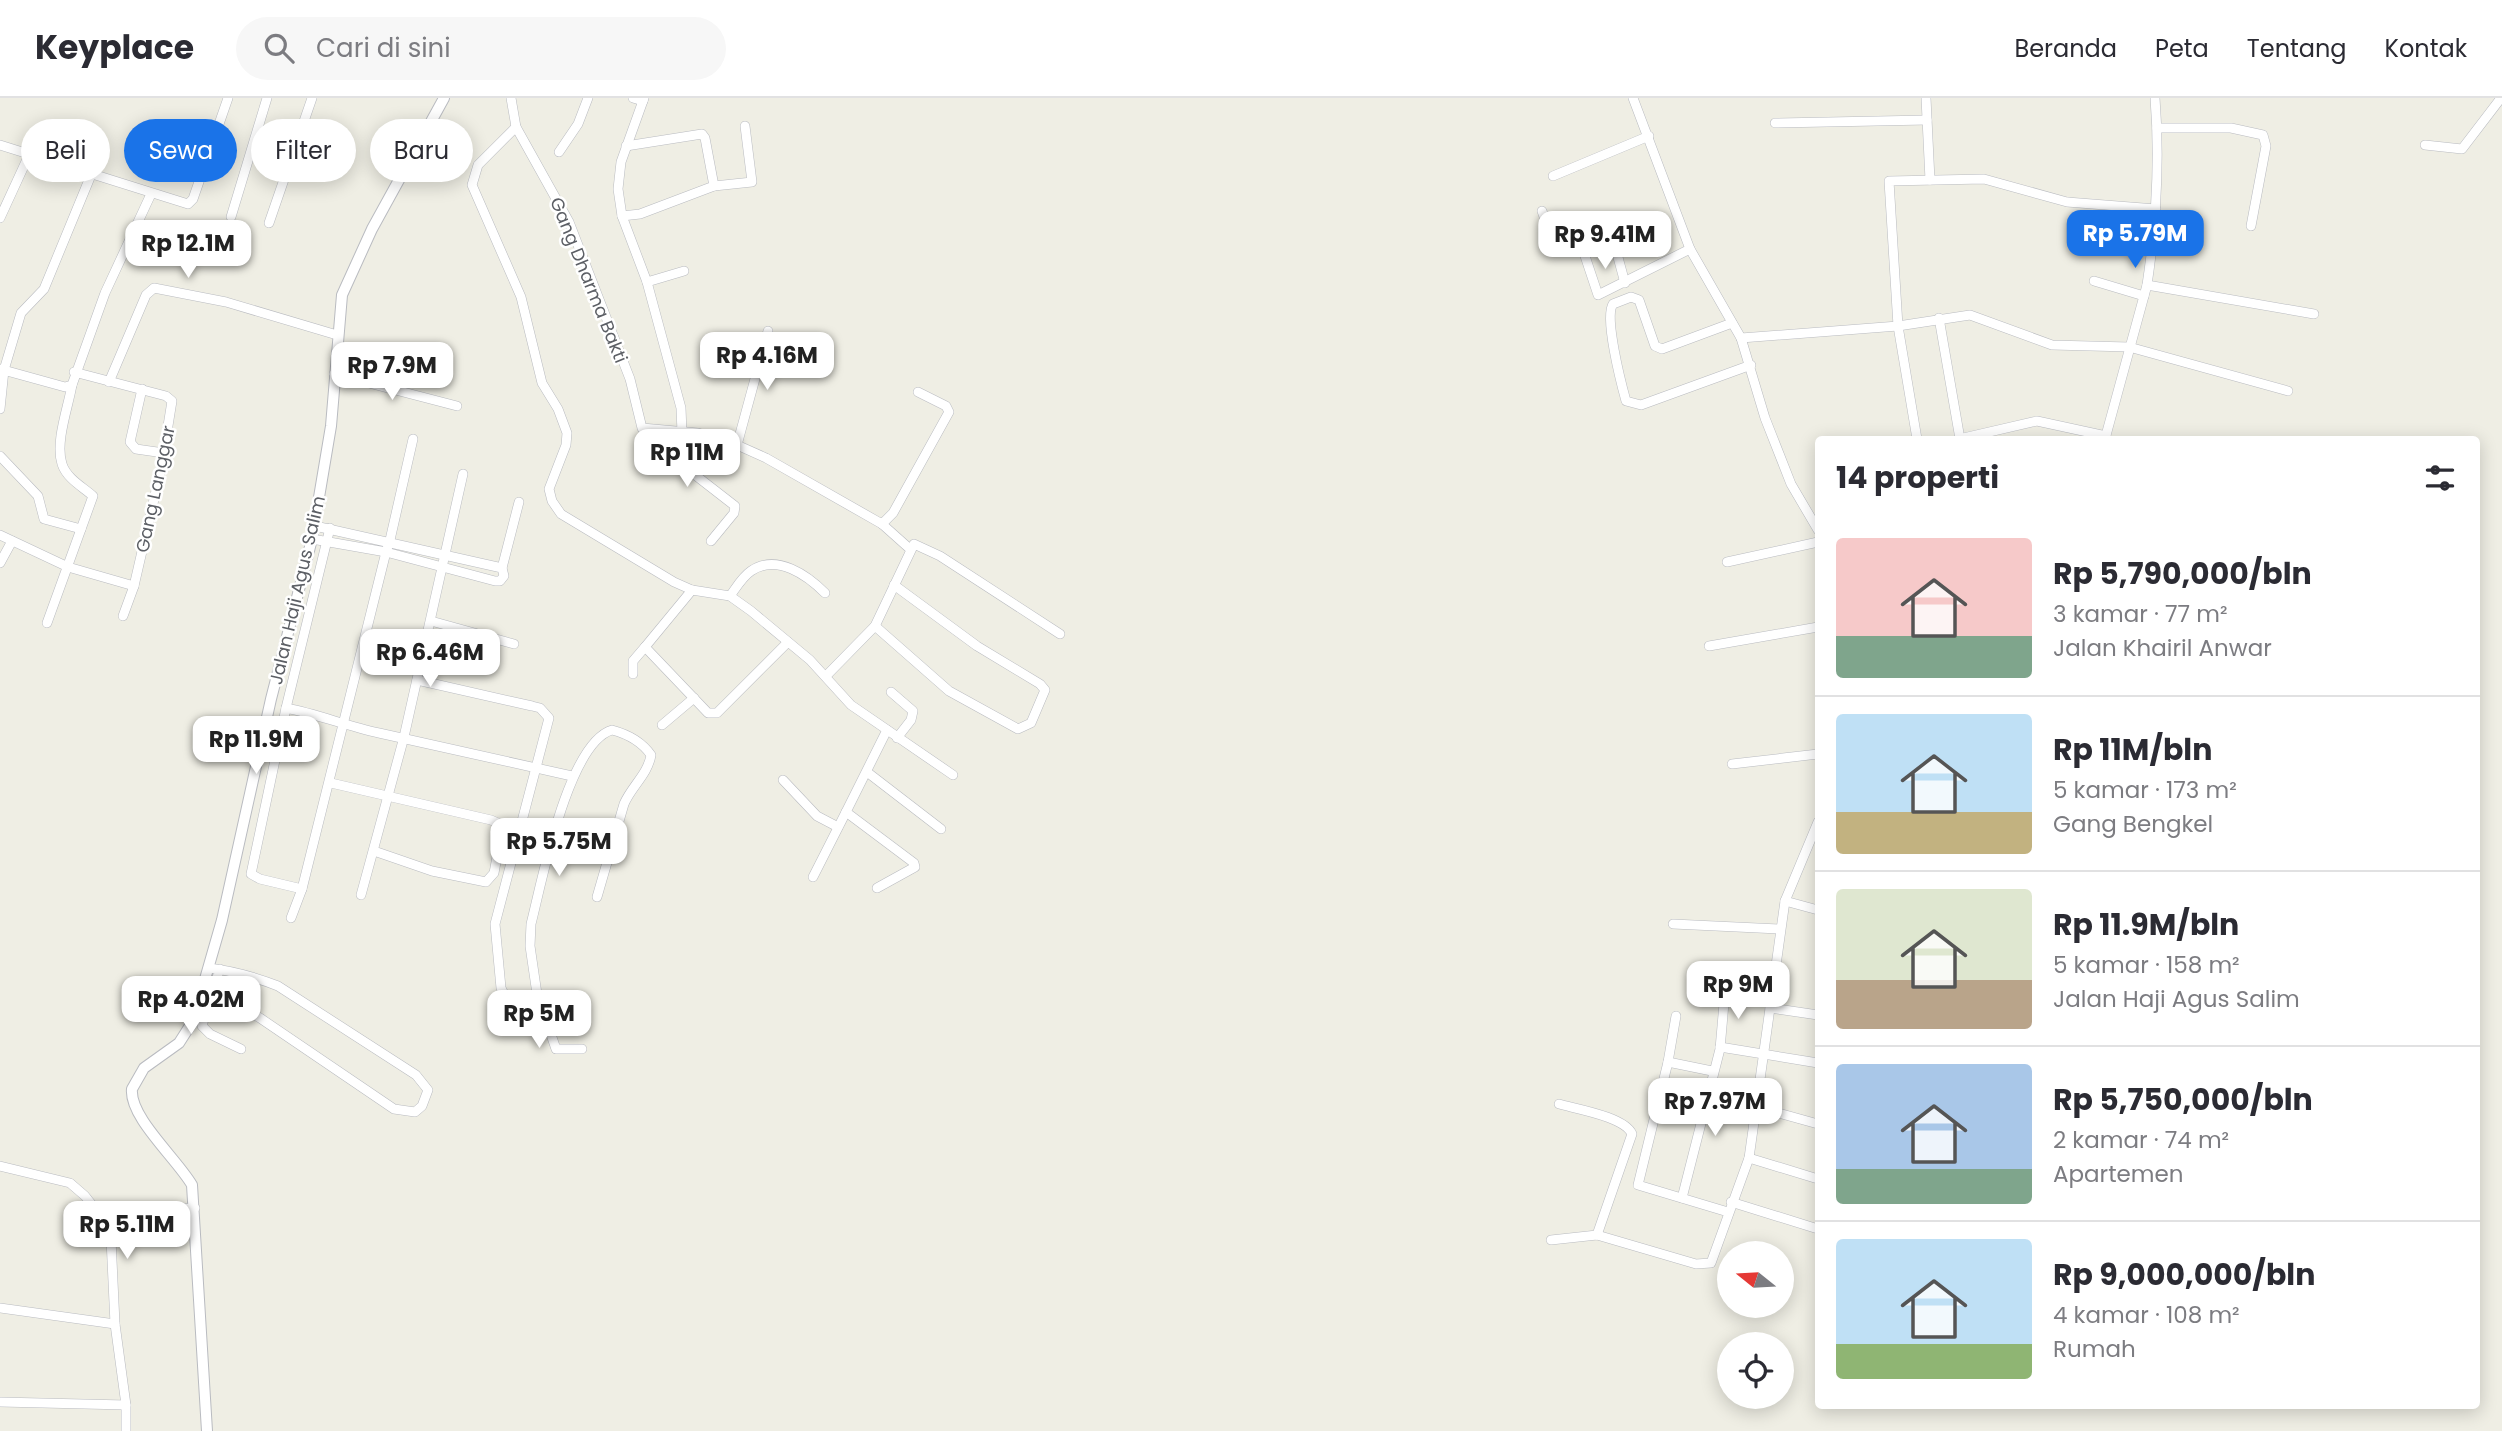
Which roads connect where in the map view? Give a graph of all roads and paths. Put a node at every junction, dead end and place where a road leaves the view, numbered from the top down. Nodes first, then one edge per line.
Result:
1 (228, 98) edge
2 (267, 98) edge
3 (312, 98) edge
4 (444, 98) edge
5 (510, 98) edge
6 (588, 98) edge
7 (632, 98) edge
8 (1633, 98) edge
9 (1926, 98) edge
10 (2155, 98) edge
11 (2501, 98) edge
12 (644, 99) edge
13 (1927, 120) junction
14 (1775, 123) dead end
15 (745, 126) dead end
16 (516, 127) junction
17 (2157, 128) junction
18 (1649, 136) junction
19 (0, 145) edge
20 (2425, 145) dead end
21 (626, 146) junction
22 (21, 152) edge
23 (559, 152) dead end
24 (21, 172) edge
25 (1553, 176) dead end
26 (1930, 180) junction
27 (110, 181) edge
28 (88, 182) edge
29 (714, 186) junction
30 (151, 194) junction
31 (2156, 209) junction
32 (1542, 211) dead end
33 (622, 216) junction
34 (231, 217) dead end
35 (0, 218) edge
36 (269, 223) dead end
37 (2251, 226) dead end
38 (1613, 239) dead end
39 (1690, 249) junction
40 (684, 271) dead end
41 (2094, 281) dead end
42 (647, 282) junction
43 (1626, 283) junction
44 (2147, 285) junction
45 (2144, 296) junction
46 (2314, 314) dead end
47 (1939, 318) junction
48 (1732, 323) junction
49 (1898, 326) junction
50 (768, 331) dead end
51 (337, 335) junction
52 (1741, 338) junction
53 (2129, 347) junction
54 (1751, 365) junction
55 (2, 369) edge
56 (74, 372) junction
57 (334, 374) junction
58 (109, 382) junction
59 (72, 385) junction
60 (142, 389) junction
61 (2288, 391) dead end
62 (918, 392) dead end
63 (457, 406) dead end
64 (0, 409) edge
65 (684, 430) junction
66 (1916, 436) edge
67 (1959, 436) edge
68 (1972, 436) edge
69 (2097, 436) edge
70 (2106, 436) edge
71 (413, 439) dead end
72 (737, 445) junction
73 (163, 453) junction
74 (0, 456) edge
75 (463, 474) dead end
76 (519, 502) dead end
77 (1815, 518) edge
78 (882, 524) junction
79 (315, 526) junction
80 (330, 528) junction
81 (81, 529) junction
82 (0, 536) edge
83 (312, 539) junction
84 (390, 540) junction
85 (12, 541) junction
86 (326, 541) junction
87 (710, 541) dead end
88 (1815, 543) edge
89 (911, 549) junction
90 (386, 552) junction
91 (445, 555) junction
92 (1727, 562) dead end
93 (0, 563) edge
94 (68, 567) junction
95 (442, 567) junction
96 (502, 568) junction
97 (894, 585) junction
98 (134, 586) junction
99 (692, 590) junction
100 (825, 593) dead end
101 (730, 596) junction
102 (123, 616) dead end
103 (431, 621) junction
104 (47, 623) dead end
105 (875, 626) junction
106 (1815, 628) edge
107 (1060, 634) dead end
108 (789, 642) junction
109 (514, 644) dead end
110 (1709, 646) dead end
111 (645, 647) junction
112 (634, 674) dead end
113 (826, 676) junction
114 (417, 680) junction
115 (891, 692) dead end
116 (694, 698) junction
117 (286, 708) junction
118 (344, 724) junction
119 (662, 725) dead end
120 (887, 730) junction
121 (404, 737) junction
122 (897, 738) junction
123 (1815, 754) edge
124 (1732, 764) dead end
125 (536, 768) junction
126 (867, 772) junction
127 (953, 775) dead end
128 (572, 776) junction
129 (783, 780) dead end
130 (331, 783) junction
131 (389, 796) junction
132 (846, 812) junction
133 (838, 827) junction
134 (941, 829) dead end
135 (1815, 829) edge
136 (374, 851) junction
137 (813, 877) dead end
138 (877, 888) dead end
139 (302, 889) junction
140 (361, 895) dead end
141 (597, 897) dead end
142 (1785, 901) junction
143 (1815, 909) edge
144 (291, 918) dead end
145 (1673, 924) dead end
146 (1779, 929) junction
147 (215, 969) junction
148 (212, 991) junction
149 (1725, 992) dead end
150 (537, 994) junction
151 (1770, 1008) junction
152 (1815, 1015) edge
153 (1676, 1016) dead end
154 (1720, 1047) junction
155 (241, 1049) dead end
156 (582, 1049) dead end
157 (1765, 1057) junction
158 (1668, 1062) junction
159 (1815, 1063) edge
160 (1712, 1071) junction
161 (1559, 1104) dead end
162 (1757, 1107) junction
163 (1815, 1123) edge
164 (1749, 1157) junction
165 (0, 1166) edge
166 (1815, 1179) edge
167 (1682, 1198) junction
168 (1730, 1207) junction
169 (195, 1209) junction
170 (98, 1212) junction
171 (1815, 1227) edge
172 (1597, 1235) junction
173 (1551, 1240) dead end
174 (0, 1308) edge
175 (115, 1324) junction
176 (0, 1402) edge
177 (126, 1405) junction
178 (126, 1431) edge
179 (207, 1431) edge

1 - 30 street
2 - 34 street
3 - 36 street
4 - 51 street, Jalan Haji Agus Salim
5 - 16 street, Gang Dharma Bakti
6 - 23 street
7 - 12 street
8 - 18 street
9 - 13 street
10 - 17 street
11 - 20 street
12 - 21 street
13 - 14 street
13 - 26 street
15 - 29 street
16 - 65 street, Gang Dharma Bakti
16 - 99 street
17 - 31 street
17 - 37 street
18 - 25 street
18 - 39 street
19 - 22 street
21 - 29 street
21 - 33 street
24 - 35 street
26 - 31 street
26 - 49 street
27 - 30 street
28 - 55 street
29 - 33 street
30 - 56 street
31 - 44 street
32 - 43 street
33 - 42 street
38 - 43 street
39 - 43 street
39 - 48 street
40 - 42 street
41 - 45 street
42 - 65 street
44 - 45 street
44 - 46 street
45 - 53 street
47 - 49 street
47 - 53 street
47 - 67 street
48 - 52 street
48 - 54 street
49 - 52 street
49 - 66 street
50 - 72 street
51 - 57 street, Jalan Haji Agus Salim
51 - 58 street
52 - 54 street
53 - 61 street
53 - 70 street
54 - 77 street
55 - 59 street
55 - 64 street
56 - 58 street, Gang Langgar
56 - 59 street
57 - 63 street
57 - 79 street, Jalan Haji Agus Salim
58 - 60 street, Gang Langgar
59 - 81 street
60 - 73 street, Gang Langgar
60 - 73 street
62 - 78 street
65 - 72 street
65 - 87 street
68 - 69 street
71 - 84 street
72 - 78 street
73 - 98 street, Gang Langgar
74 - 81 street
75 - 91 street
76 - 96 street
78 - 89 street
79 - 80 street
79 - 83 street, Jalan Haji Agus Salim
80 - 84 street
80 - 86 street
81 - 94 street
82 - 85 street
83 - 86 street
83 - 147 street, Jalan Haji Agus Salim
84 - 90 street
84 - 91 street
85 - 93 street
85 - 94 street
86 - 90 street
86 - 117 street
88 - 92 street
89 - 97 street
89 - 107 street
90 - 95 street
90 - 118 street
91 - 95 street
91 - 96 street
94 - 98 street
94 - 104 street
95 - 96 street
95 - 103 street
97 - 105 street
97 - 105 street
98 - 102 street, Gang Langgar
99 - 101 street
99 - 111 street
100 - 101 street
101 - 108 street
103 - 109 street
103 - 114 street
105 - 113 street
106 - 110 street
108 - 113 street
108 - 116 street
111 - 112 street
111 - 116 street
113 - 120 street
114 - 121 street
114 - 125 street
115 - 122 street
116 - 119 street
117 - 118 street
117 - 139 street
118 - 121 street
118 - 130 street
120 - 122 street
120 - 126 street
121 - 125 street
121 - 131 street
122 - 127 street
123 - 124 street
125 - 128 street
125 - 150 street
126 - 132 street
126 - 134 street
128 - 141 street
128 - 150 street
129 - 133 street
130 - 131 street
130 - 139 street
131 - 136 street
131 - 136 street
132 - 133 street
132 - 138 street
133 - 137 street
135 - 142 street
136 - 140 street
139 - 144 street
142 - 143 street
142 - 146 street
145 - 146 street
146 - 151 street
147 - 148 street
147 - 148 street
147 - 169 street, Jalan Haji Agus Salim
148 - 155 street
149 - 154 street
150 - 156 street
151 - 152 street
151 - 157 street
153 - 158 street
154 - 157 street
154 - 160 street
157 - 159 street
157 - 162 street
158 - 160 street
158 - 167 street
160 - 167 street
161 - 172 street
162 - 163 street
162 - 164 street
164 - 166 street
164 - 168 street
165 - 170 street
167 - 168 street
168 - 171 street
168 - 172 street
169 - 170 street
169 - 179 street, Jalan Haji Agus Salim
170 - 175 street
172 - 173 street
174 - 175 street
175 - 177 street
176 - 177 street
177 - 178 street

